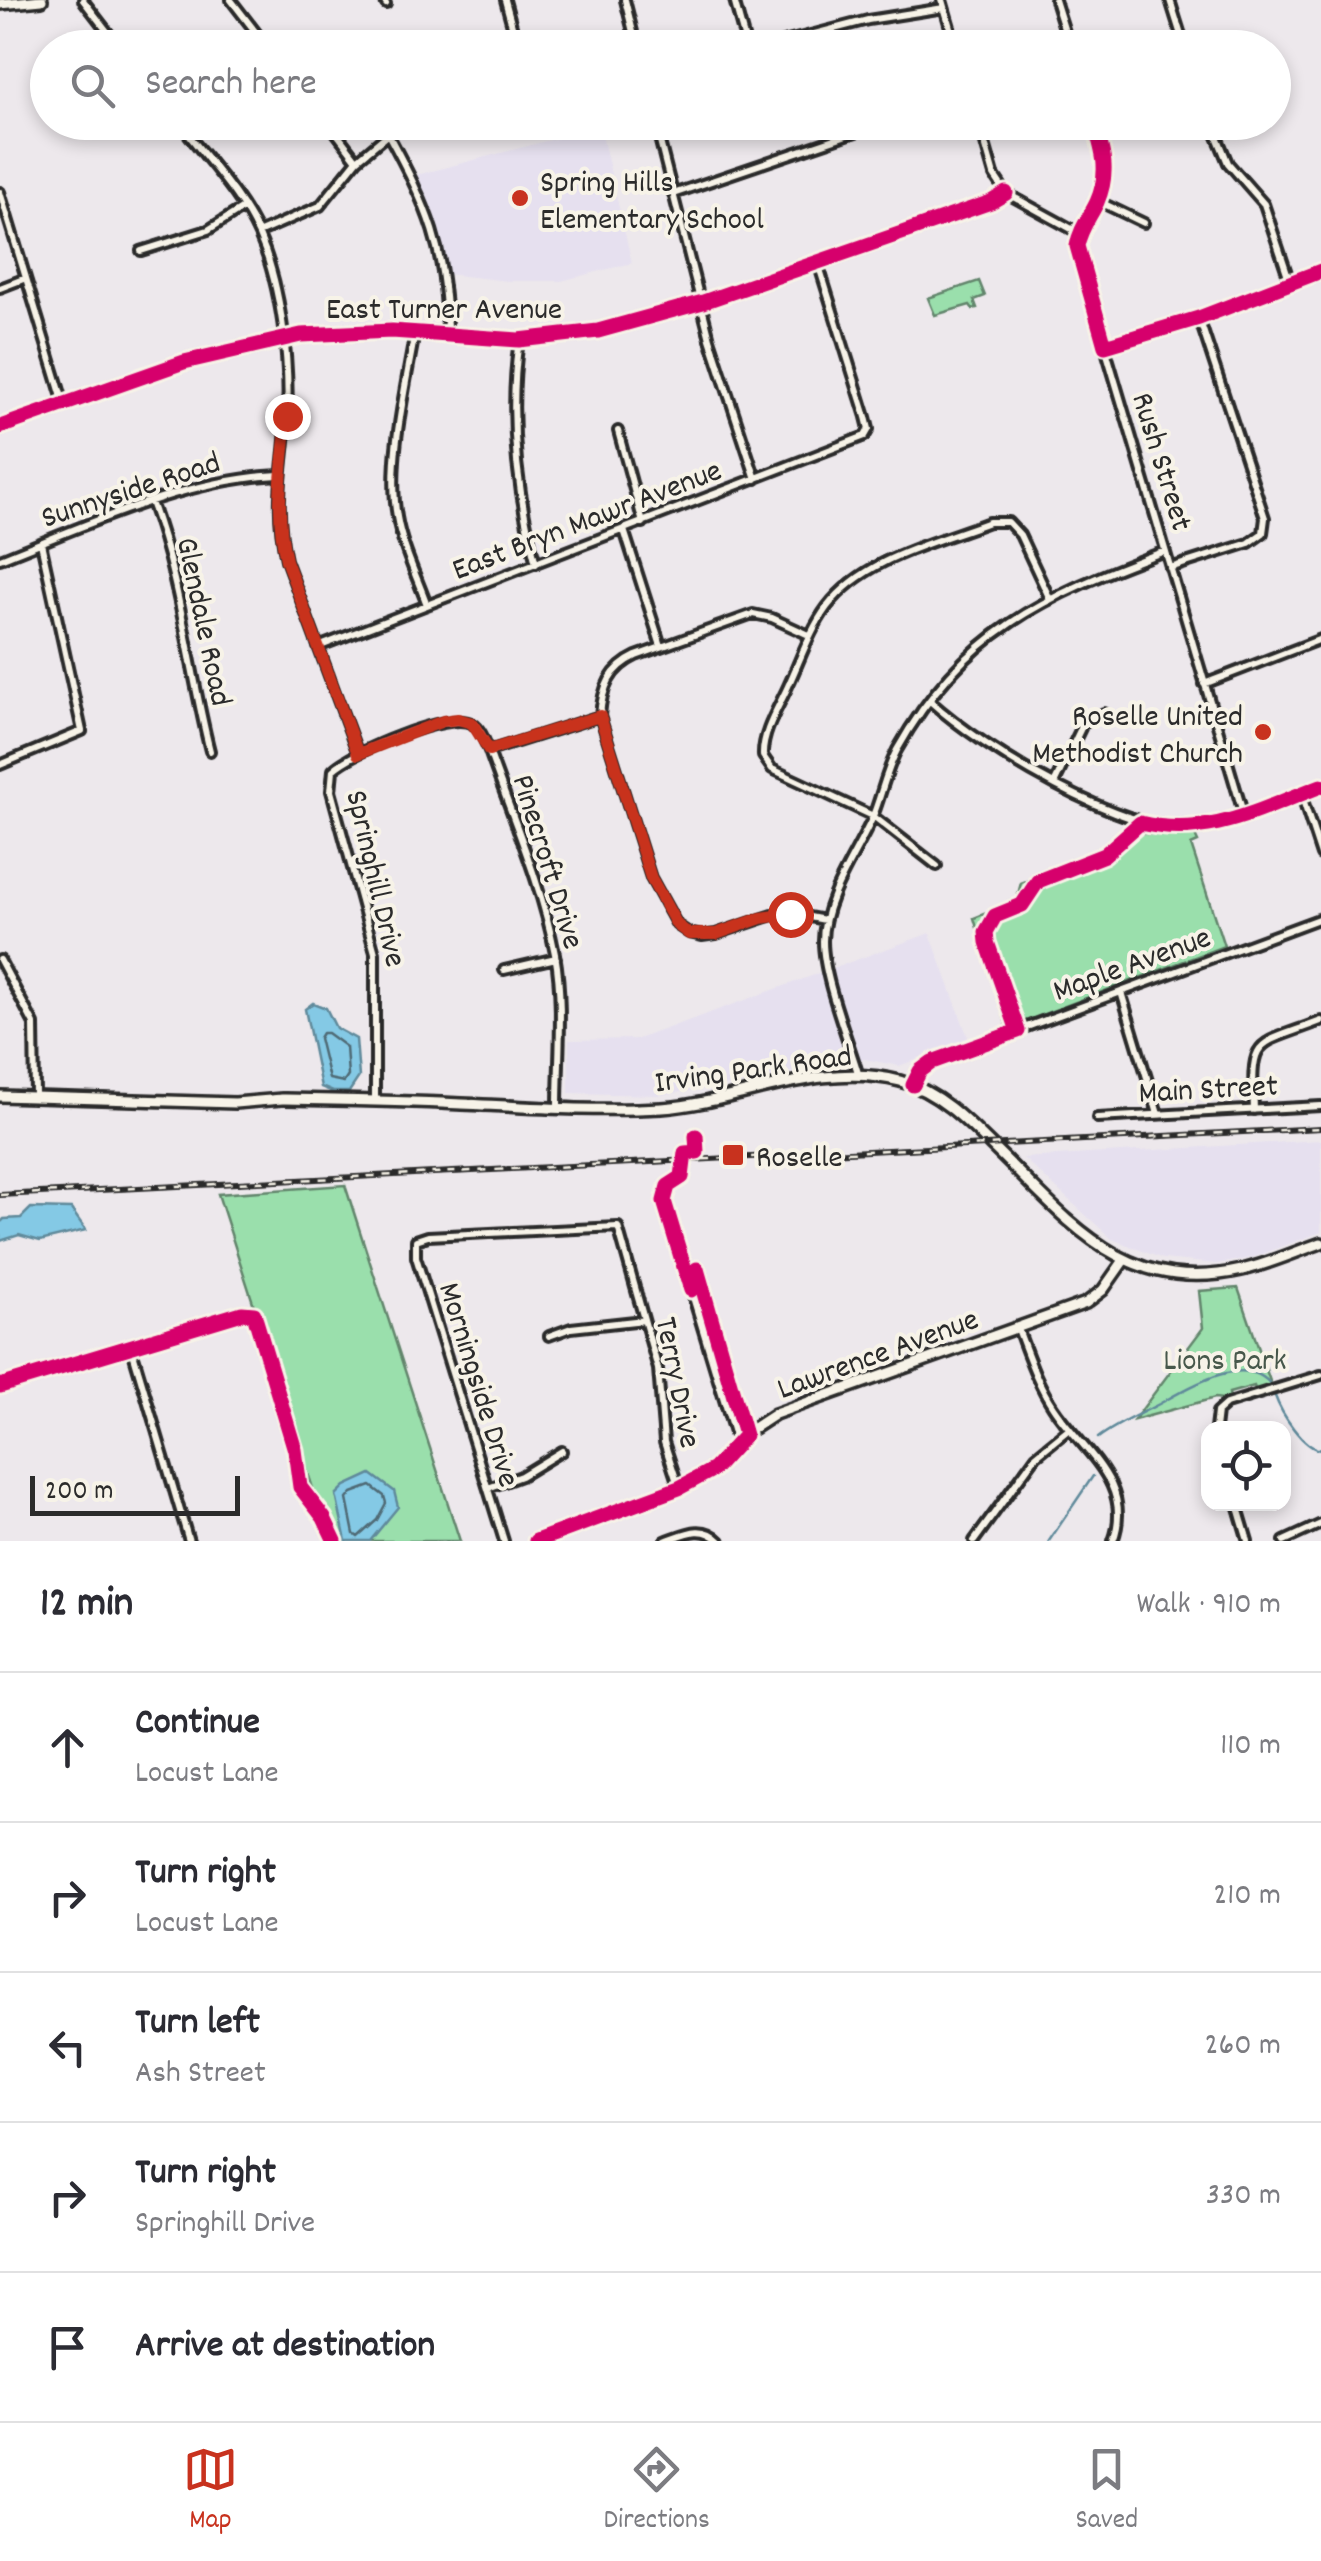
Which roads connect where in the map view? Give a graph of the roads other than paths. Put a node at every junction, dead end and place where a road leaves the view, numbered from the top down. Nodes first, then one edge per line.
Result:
1 (42, 0) edge
2 (83, 0) edge
3 (231, 0) edge
4 (505, 0) edge
5 (625, 0) edge
6 (734, 0) edge
7 (1055, 0) edge
8 (1170, 0) edge
9 (0, 4) edge
10 (943, 4) edge
11 (106, 30) edge
12 (254, 30) edge
13 (513, 30) edge
14 (632, 30) edge
15 (742, 30) edge
16 (830, 30) edge
17 (951, 30) edge
18 (1064, 30) edge
19 (1179, 30) edge
20 (192, 140) edge
21 (342, 140) edge
22 (381, 140) edge
23 (391, 140) edge
24 (660, 140) edge
25 (833, 140) edge
26 (983, 140) edge
27 (1100, 140) edge
28 (1218, 140) edge
29 (358, 160) junction
30 (0, 192) edge
31 (1006, 193) junction
32 (673, 194) junction
33 (1098, 200) junction
34 (243, 208) junction
35 (1144, 223) dead end
36 (258, 233) junction
37 (1079, 233) junction
38 (141, 251) dead end
39 (818, 263) junction
40 (1321, 271) edge
41 (26, 278) junction
42 (1290, 282) junction
43 (0, 288) edge
44 (703, 302) junction
45 (1199, 318) junction
46 (415, 332) junction
47 (447, 335) junction
48 (282, 338) junction
49 (519, 340) junction
50 (1105, 346) junction
51 (64, 404) junction
52 (0, 426) edge
53 (618, 431) dead end
54 (279, 476) junction
55 (756, 479) junction
56 (151, 502) junction
57 (644, 523) junction
58 (624, 530) junction
59 (41, 543) junction
60 (1165, 550) junction
61 (0, 559) edge
62 (536, 564) junction
63 (1170, 568) junction
64 (1049, 597) junction
65 (427, 605) junction
66 (809, 635) junction
67 (1321, 639) edge
68 (661, 646) junction
69 (318, 647) junction
70 (1204, 684) junction
71 (930, 701) junction
72 (1104, 713) dead end
73 (600, 716) junction
74 (489, 750) junction
75 (210, 752) dead end
76 (358, 754) junction
77 (0, 765) edge
78 (1056, 782) junction
79 (1321, 786) edge
80 (1301, 794) junction
81 (873, 816) junction
82 (1244, 816) junction
83 (1321, 855) edge
84 (937, 866) dead end
85 (1321, 918) edge
86 (825, 920) junction
87 (556, 958) junction
88 (0, 960) edge
89 (504, 970) dead end
90 (1120, 992) junction
91 (1321, 1021) edge
92 (858, 1073) junction
93 (913, 1086) junction
94 (0, 1096) edge
95 (35, 1096) junction
96 (375, 1102) junction
97 (1321, 1106) edge
98 (558, 1108) junction
99 (1254, 1110) junction
100 (1158, 1114) junction
101 (1097, 1118) dead end
102 (682, 1177) dead end
103 (416, 1240) joint
104 (1321, 1243) edge
105 (1124, 1260) junction
106 (242, 1313) dead end
107 (644, 1320) junction
108 (1018, 1329) junction
109 (549, 1336) dead end
110 (131, 1346) junction
111 (1321, 1376) edge
112 (0, 1386) edge
113 (1216, 1421) edge
114 (1068, 1430) junction
115 (736, 1443) junction
116 (562, 1450) dead end
117 (488, 1488) junction
118 (679, 1488) junction
119 (1240, 1511) edge
120 (1321, 1524) edge
121 (188, 1541) edge
122 (504, 1541) edge
123 (536, 1541) edge
124 (665, 1541) edge
125 (720, 1541) edge
126 (974, 1541) edge
127 (1113, 1541) edge
128 (1248, 1541) edge
129 (1284, 1541) edge

1 - 9 main road
2 - 11 street
3 - 12 street
4 - 13 street
5 - 14 street
6 - 15 street
7 - 18 street
8 - 19 street
10 - 16 street
10 - 17 street
20 - 34 street, Springhill Drive
21 - 29 street
22 - 29 street
23 - 47 street
24 - 32 street
25 - 32 street
26 - 31 street
27 - 33 street
28 - 42 street
29 - 36 street
30 - 41 street
31 - 37 street
31 - 39 street, East Turner Avenue
32 - 44 street
33 - 35 street
33 - 37 street
34 - 36 street, Springhill Drive
34 - 38 street
36 - 48 street, Springhill Drive
37 - 50 street, Rush Street
39 - 44 street, East Turner Avenue
39 - 55 street, East Bryn Mawr Avenue
40 - 42 street
41 - 43 street
41 - 51 street
42 - 45 street
44 - 49 street, East Turner Avenue
44 - 55 street
45 - 50 street
45 - 63 street
46 - 47 street, East Turner Avenue
46 - 48 street, East Turner Avenue
46 - 65 street
47 - 49 street, East Turner Avenue
48 - 51 street, East Turner Avenue
48 - 54 street, Springhill Drive
49 - 62 street
50 - 60 street, Rush Street
51 - 52 street, East Turner Avenue
53 - 57 street
54 - 56 street, Sunnyside Road
54 - 69 street, Springhill Drive
55 - 57 street, East Bryn Mawr Avenue
56 - 59 street, Sunnyside Road
56 - 75 street, Glendale Road
57 - 58 street, East Bryn Mawr Avenue
58 - 62 street, East Bryn Mawr Avenue
58 - 68 street
59 - 61 street, Sunnyside Road
59 - 77 street
60 - 63 street, Rush Street
60 - 64 street
62 - 65 street, East Bryn Mawr Avenue
63 - 70 street, Rush Street
64 - 66 street
64 - 71 street
65 - 69 street, East Bryn Mawr Avenue
66 - 68 street
66 - 81 street
67 - 70 street
68 - 73 street
69 - 76 street, Springhill Drive
70 - 82 street, Rush Street
71 - 78 street
71 - 81 street
72 - 78 street
73 - 74 street
73 - 86 street
74 - 76 street
74 - 87 street, Pinecroft Drive
76 - 96 street, Springhill Drive
78 - 82 street
79 - 80 street
80 - 82 street
80 - 83 street
81 - 84 street
81 - 86 street
85 - 90 street, Maple Avenue
86 - 92 street
87 - 89 street
87 - 98 street, Pinecroft Drive
88 - 95 street
90 - 93 street, Maple Avenue
90 - 100 street
91 - 99 street
92 - 93 main road, Irving Park Road
92 - 98 main road, Irving Park Road
93 - 105 main road, Irving Park Road
94 - 95 main road, Irving Park Road
95 - 96 main road, Irving Park Road
96 - 98 main road, Irving Park Road
97 - 99 street, Main Street
99 - 100 street, Main Street
100 - 101 street, Main Street
102 - 115 street
103 - 107 street, Terry Drive
103 - 117 street, Morningside Drive
104 - 105 main road, Irving Park Road
105 - 108 main road, Lawrence Avenue
106 - 110 street
107 - 109 street
107 - 118 street, Terry Drive
108 - 114 street
108 - 115 main road, Lawrence Avenue
110 - 112 street
110 - 121 street
111 - 113 street
114 - 126 street
114 - 127 street
115 - 118 main road, Lawrence Avenue
116 - 117 street
117 - 122 street, Morningside Drive
118 - 123 main road, Lawrence Avenue
119 - 128 street
120 - 129 street
124 - 125 street

